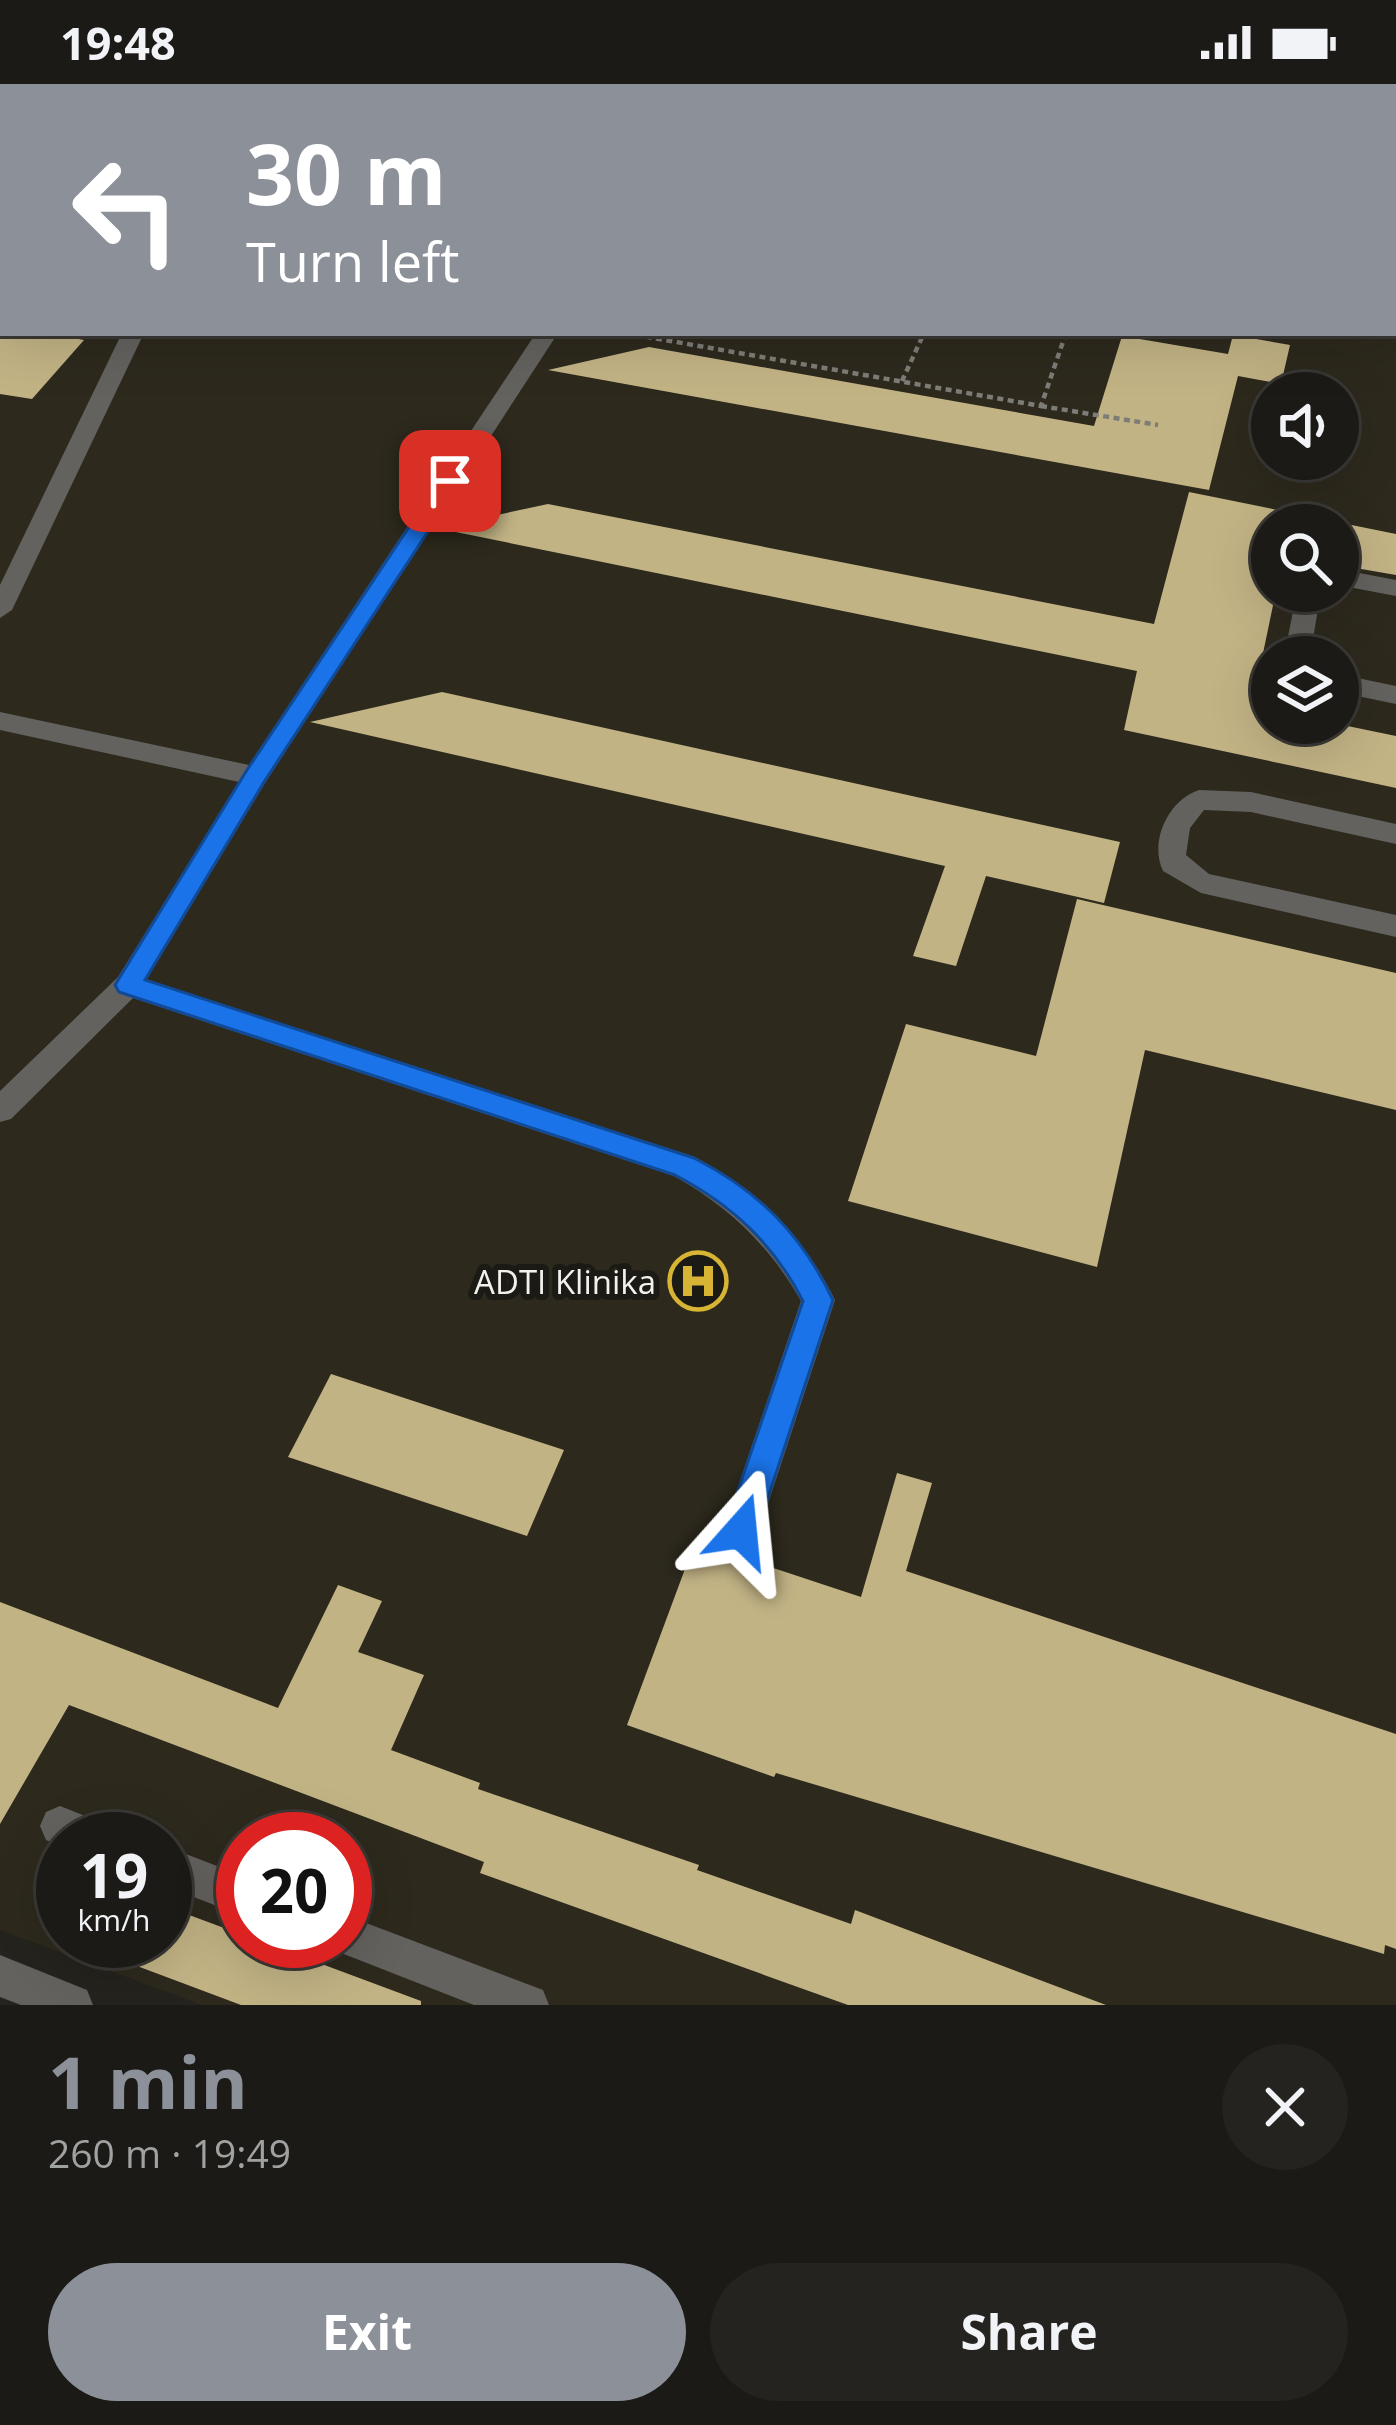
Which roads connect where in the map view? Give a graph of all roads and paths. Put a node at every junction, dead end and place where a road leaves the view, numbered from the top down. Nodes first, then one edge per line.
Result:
1 (133, 336) edge
2 (545, 336) edge
3 (642, 336) edge
4 (923, 336) edge
5 (1065, 336) edge
6 (902, 381) junction
7 (1041, 406) junction
8 (1158, 425) dead end
9 (1359, 582) edge
10 (1396, 588) edge
11 (0, 610) edge
12 (1359, 687) edge
13 (1396, 695) edge
14 (0, 721) edge
15 (256, 776) junction
16 (1396, 833) edge
17 (1396, 926) edge
18 (128, 985) junction
19 (0, 1110) edge
20 (741, 1531) dead end
21 (372, 1945) edge
22 (0, 1976) edge
23 (72, 2005) edge
24 (528, 2005) edge

1 - 11 street
2 - 15 street
3 - 6 path
4 - 6 path
5 - 7 path
6 - 7 path
7 - 8 path
9 - 10 street
12 - 13 street
14 - 15 street
15 - 18 street
16 - 17 street
18 - 19 street
18 - 20 street
21 - 24 street
22 - 23 street

